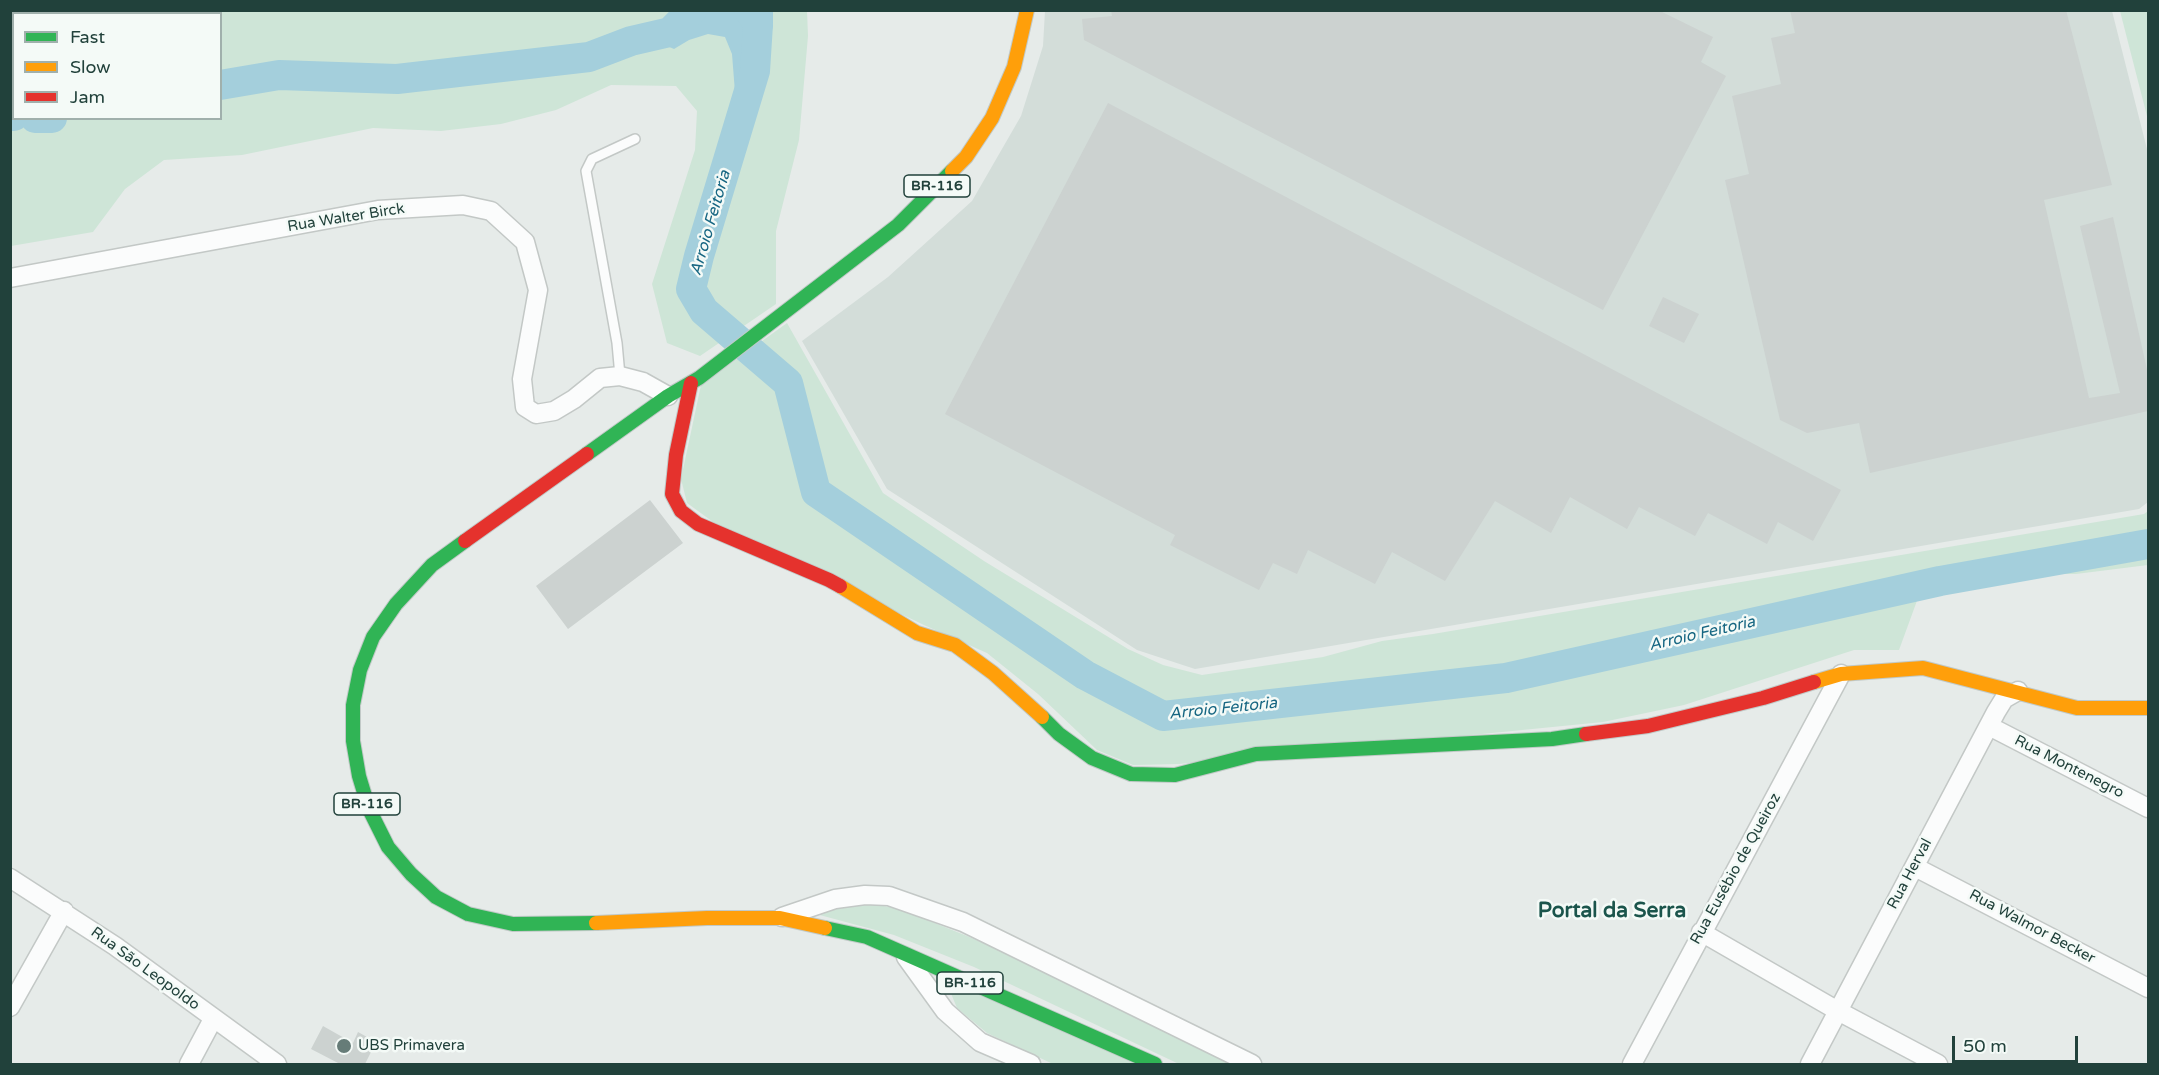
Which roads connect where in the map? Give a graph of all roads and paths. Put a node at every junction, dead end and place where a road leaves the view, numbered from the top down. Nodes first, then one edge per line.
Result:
1 (1027, 10) edge
2 (635, 139) dead end
3 (10, 278) edge
4 (620, 376) junction
5 (695, 380) junction
6 (668, 396) junction
7 (1841, 674) junction
8 (2018, 691) junction
9 (2148, 708) edge
10 (1989, 726) junction
11 (2148, 808) edge
12 (1915, 867) junction
13 (10, 878) edge
14 (64, 911) junction
15 (780, 918) junction
16 (1701, 932) junction
17 (903, 953) junction
18 (2148, 988) edge
19 (10, 1006) edge
20 (1838, 1011) junction
21 (213, 1019) junction
22 (189, 1065) edge
23 (277, 1065) edge
24 (1031, 1065) edge
25 (1155, 1065) edge
26 (1252, 1065) edge
27 (1632, 1065) edge
28 (1810, 1065) edge
29 (1938, 1065) edge

1 - 5 main road, BR-116
2 - 4 lane
3 - 4 street, Rua Walter Birck
4 - 6 street
5 - 6 main road, BR-116
5 - 7 main road
6 - 15 main road, BR-116
7 - 8 main road
7 - 16 street, Rua Eusébio de Queiroz
8 - 9 main road
8 - 10 street, Rua Herval
10 - 11 street, Rua Montenegro
10 - 12 street, Rua Herval
12 - 18 street, Rua Walmor Becker
12 - 20 street, Rua Herval
13 - 14 street, Rua São Leopoldo
14 - 19 street
14 - 21 street, Rua São Leopoldo
15 - 17 main road, BR-116
15 - 26 street
16 - 20 street
16 - 27 street, Rua Eusébio de Queiroz
17 - 24 street
17 - 25 main road, BR-116
20 - 28 street, Rua Herval
20 - 29 street
21 - 22 street
21 - 23 street, Rua São Leopoldo

